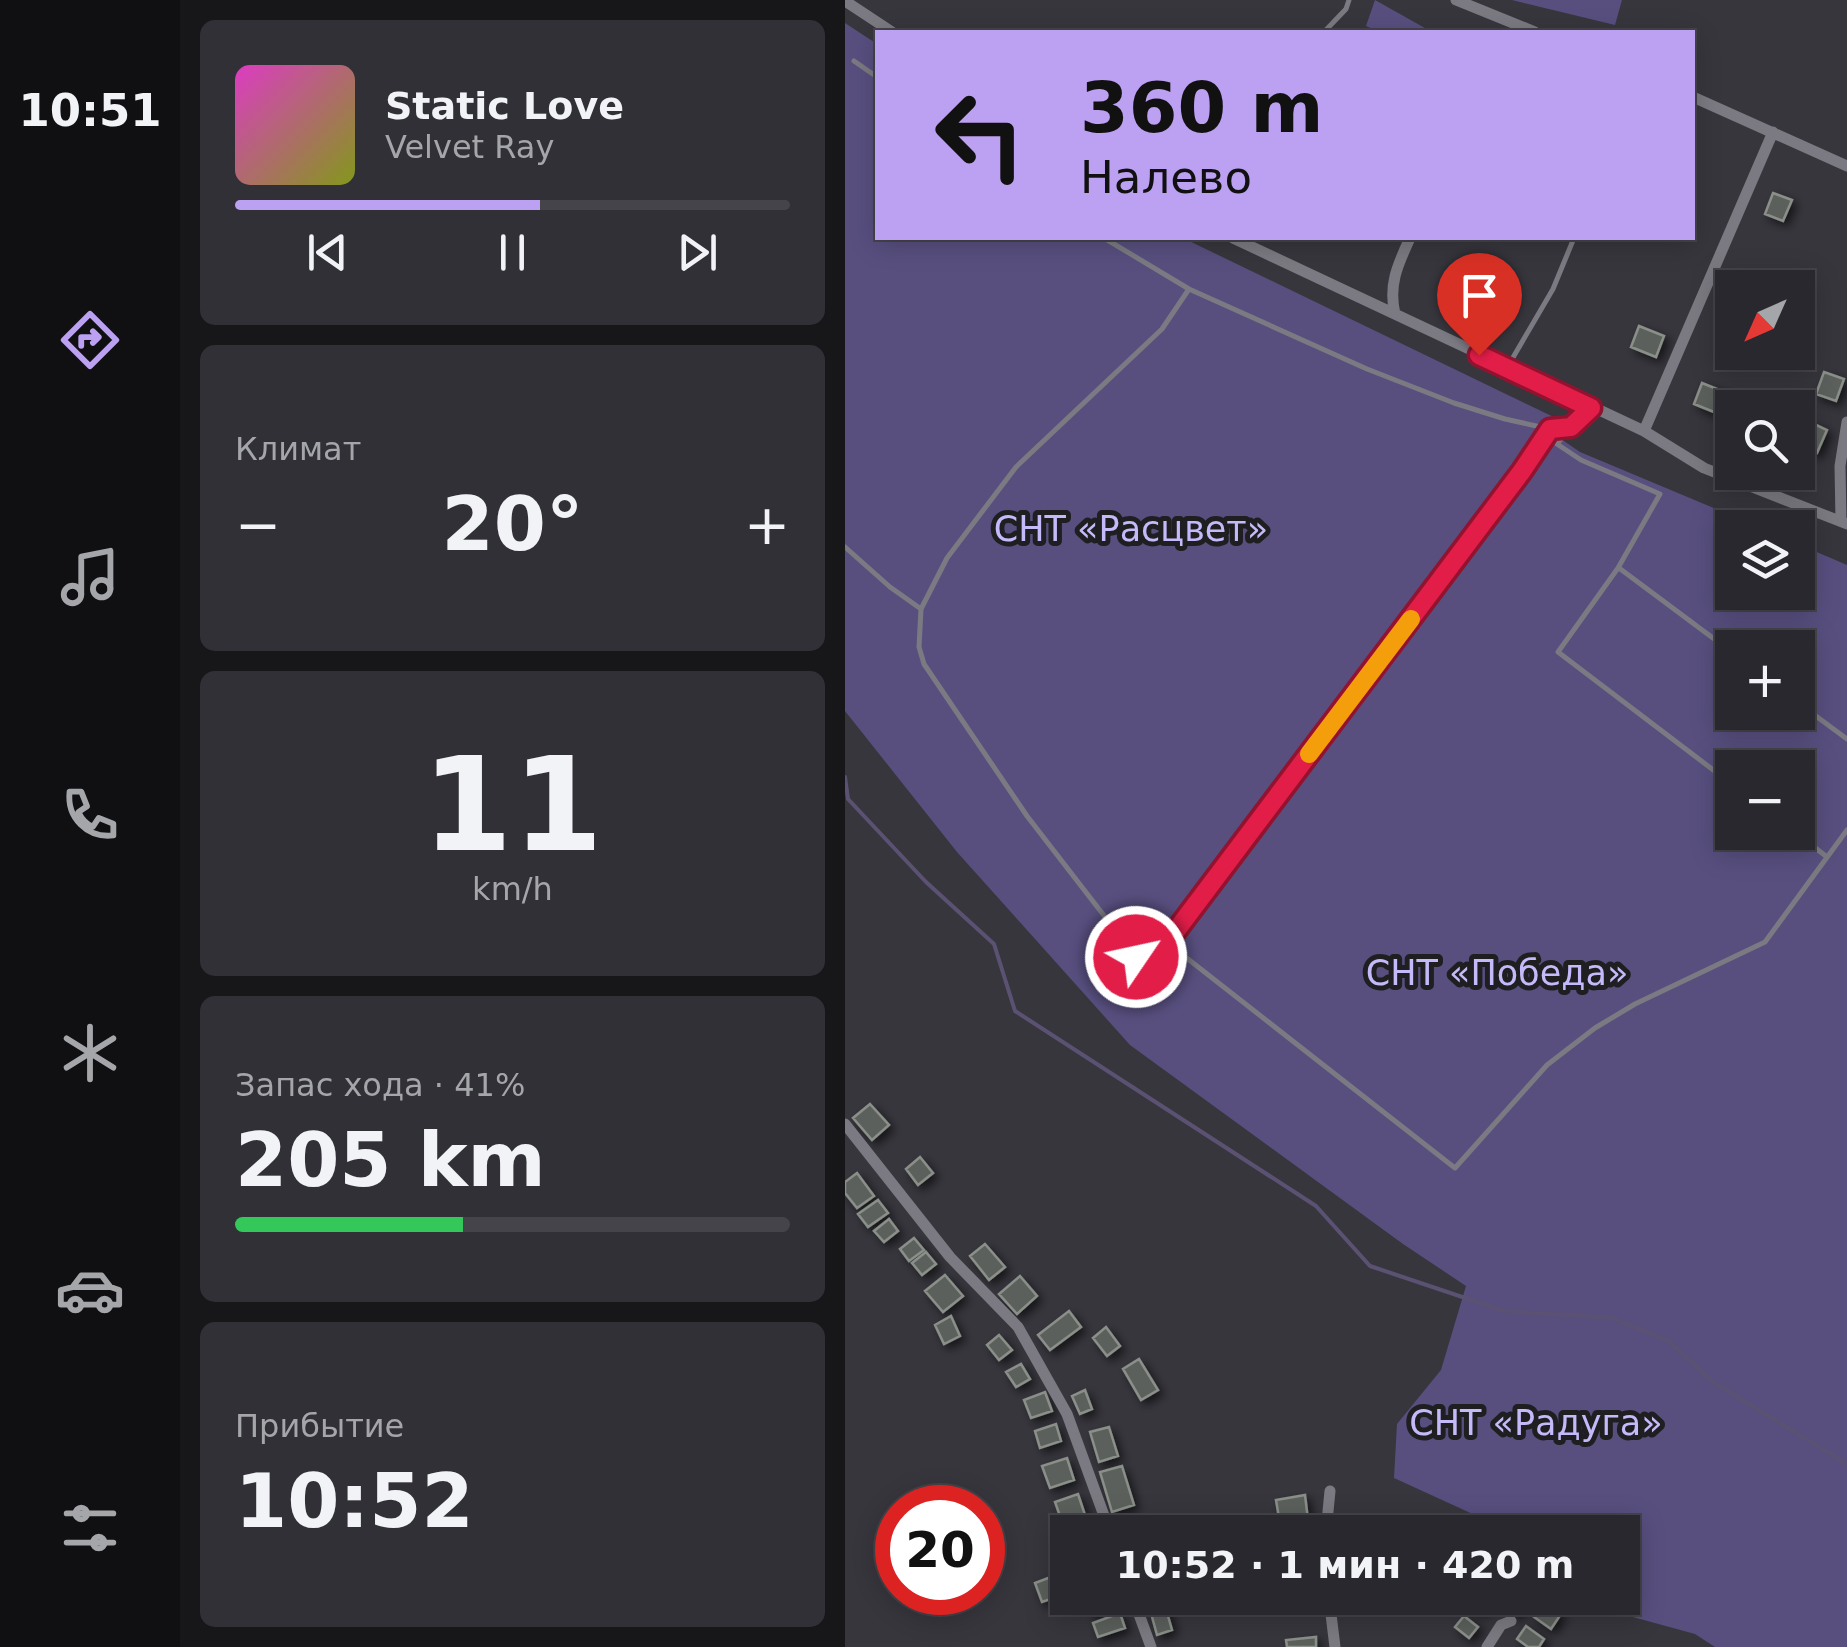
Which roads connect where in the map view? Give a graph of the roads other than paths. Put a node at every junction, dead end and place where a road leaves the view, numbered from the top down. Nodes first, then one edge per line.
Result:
1 (1349, 0) edge
2 (1456, 0) edge
3 (845, 1) edge
4 (889, 30) edge
5 (1326, 30) edge
6 (1530, 30) edge
7 (854, 61) dead end
8 (875, 77) edge
9 (1695, 98) edge
10 (1773, 132) junction
11 (1847, 166) edge
12 (1108, 240) edge
13 (1237, 240) edge
14 (1408, 240) edge
15 (1574, 240) edge
16 (1189, 289) junction
17 (1395, 314) junction
18 (1507, 368) junction
19 (1591, 408) junction
20 (1847, 422) edge
21 (1571, 427) junction
22 (1550, 429) junction
23 (1644, 431) junction
24 (1844, 522) edge
25 (845, 547) edge
26 (1618, 568) junction
27 (921, 609) junction
28 (1715, 641) edge
29 (1815, 715) edge
30 (1847, 739) edge
31 (1715, 771) edge
32 (1847, 830) edge
33 (1815, 848) edge
34 (1827, 857) junction
35 (1179, 952) dead end
36 (845, 1124) edge
37 (1330, 1491) dead end
38 (1104, 1515) edge
39 (1328, 1515) edge
40 (1139, 1615) edge
41 (1331, 1615) edge
42 (1511, 1621) dead end
43 (1151, 1647) edge
44 (1335, 1647) edge
45 (1487, 1647) edge

1 - 5 lane
2 - 6 street
3 - 4 street
7 - 8 lane
9 - 10 street
10 - 11 street
10 - 23 street
12 - 16 lane
13 - 17 street
14 - 17 street
15 - 18 lane
16 - 22 lane
16 - 27 lane
17 - 18 street
18 - 19 street
19 - 21 lane
19 - 23 street
20 - 24 street
21 - 22 lane
21 - 26 lane
22 - 27 lane
23 - 24 street
25 - 27 lane
26 - 28 lane
26 - 31 lane
29 - 30 lane
32 - 34 lane
33 - 34 lane
34 - 35 lane
36 - 38 street
37 - 39 street
40 - 43 street
41 - 44 street
42 - 45 street

